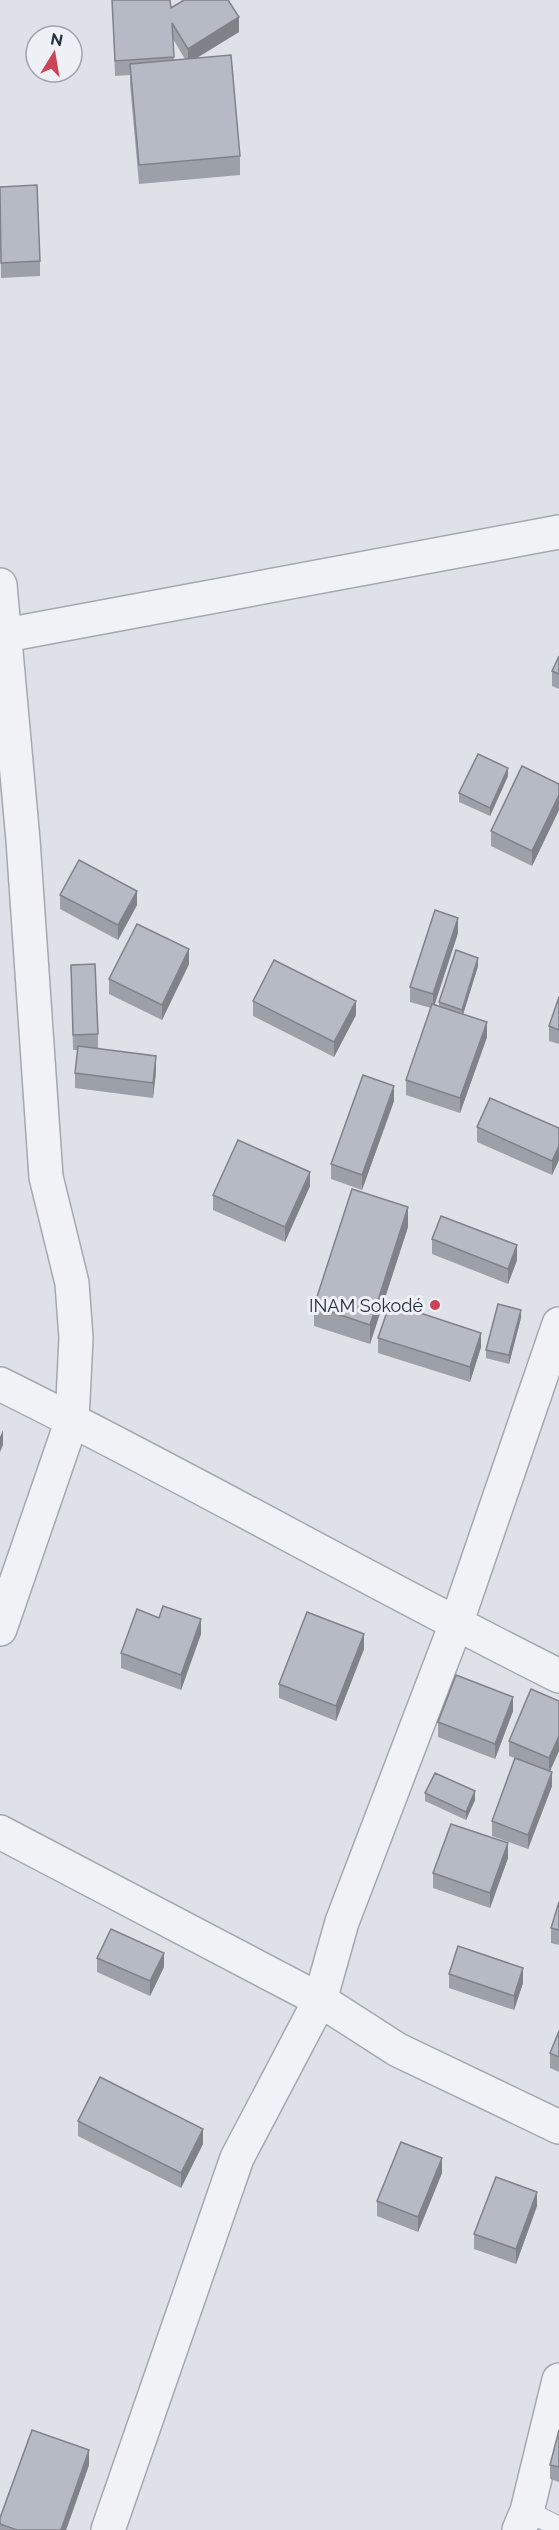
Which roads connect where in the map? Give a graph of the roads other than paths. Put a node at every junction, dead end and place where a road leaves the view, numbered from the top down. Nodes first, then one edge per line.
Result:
1 (559, 532) edge
2 (0, 585) edge
3 (3, 638) edge
4 (559, 1324) edge
5 (0, 1384) edge
6 (72, 1420) junction
7 (456, 1624) junction
8 (0, 1629) edge
9 (559, 1676) edge
10 (0, 1832) edge
11 (320, 2000) junction
12 (559, 2127) edge
13 (559, 2380) edge
14 (523, 2521) edge
15 (559, 2527) edge
16 (108, 2530) edge

1 - 3 street
2 - 3 street
3 - 6 street
4 - 7 street
5 - 6 street
6 - 7 street
6 - 8 street
7 - 9 street
7 - 11 street
10 - 11 street
11 - 12 street
11 - 16 street
13 - 14 street
14 - 15 lane

